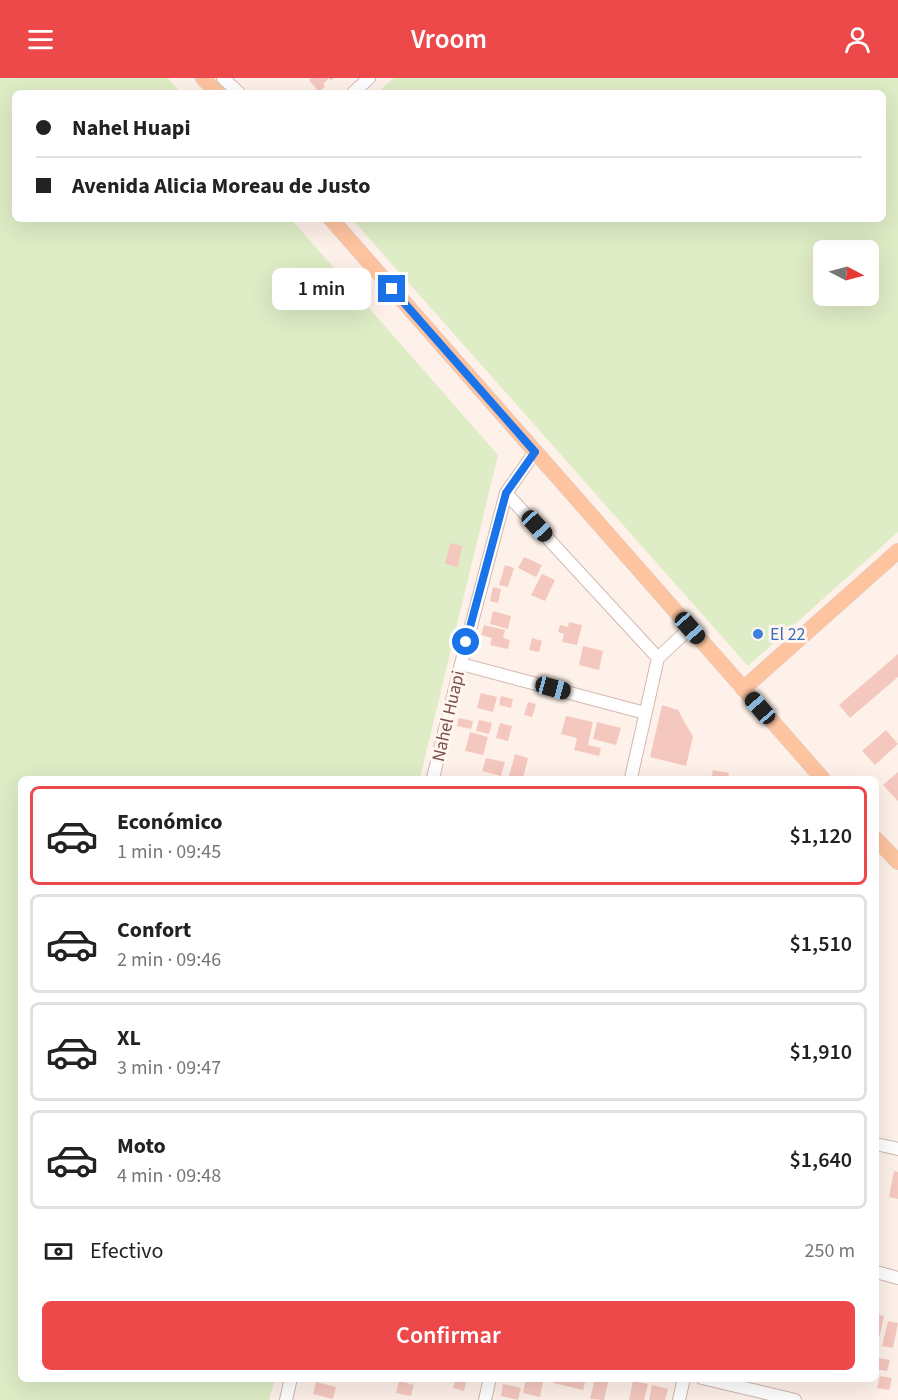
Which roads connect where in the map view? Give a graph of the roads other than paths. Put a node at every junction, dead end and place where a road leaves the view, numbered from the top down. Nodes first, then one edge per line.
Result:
1 (203, 78) edge
2 (223, 78) edge
3 (369, 78) edge
4 (214, 90) edge
5 (236, 90) edge
6 (355, 90) edge
7 (334, 222) edge
8 (535, 452) junction
9 (506, 493) junction
10 (898, 551) edge
11 (690, 628) junction
12 (658, 658) junction
13 (461, 664) junction
14 (743, 689) junction
15 (645, 713) junction
16 (435, 776) edge
17 (631, 776) edge
18 (820, 776) edge
19 (879, 842) edge
20 (898, 862) edge
21 (879, 1145) edge
22 (898, 1149) edge
23 (879, 1273) edge
24 (898, 1278) edge
25 (290, 1382) edge
26 (489, 1382) edge
27 (683, 1382) edge
28 (719, 1382) edge
29 (286, 1400) edge
30 (485, 1400) edge
31 (679, 1400) edge
32 (795, 1400) edge

1 - 4 main road
2 - 5 street
3 - 6 street
7 - 8 main road
8 - 9 street, Nahel Huapi
8 - 11 main road
9 - 12 street
9 - 13 street, Nahel Huapi
10 - 14 main road
11 - 12 street
11 - 14 main road
12 - 15 street
13 - 15 street
13 - 16 street, Nahel Huapi
14 - 18 main road
15 - 17 street
19 - 20 main road
21 - 22 street
23 - 24 street
25 - 29 street
26 - 30 street
27 - 31 street
28 - 32 street

